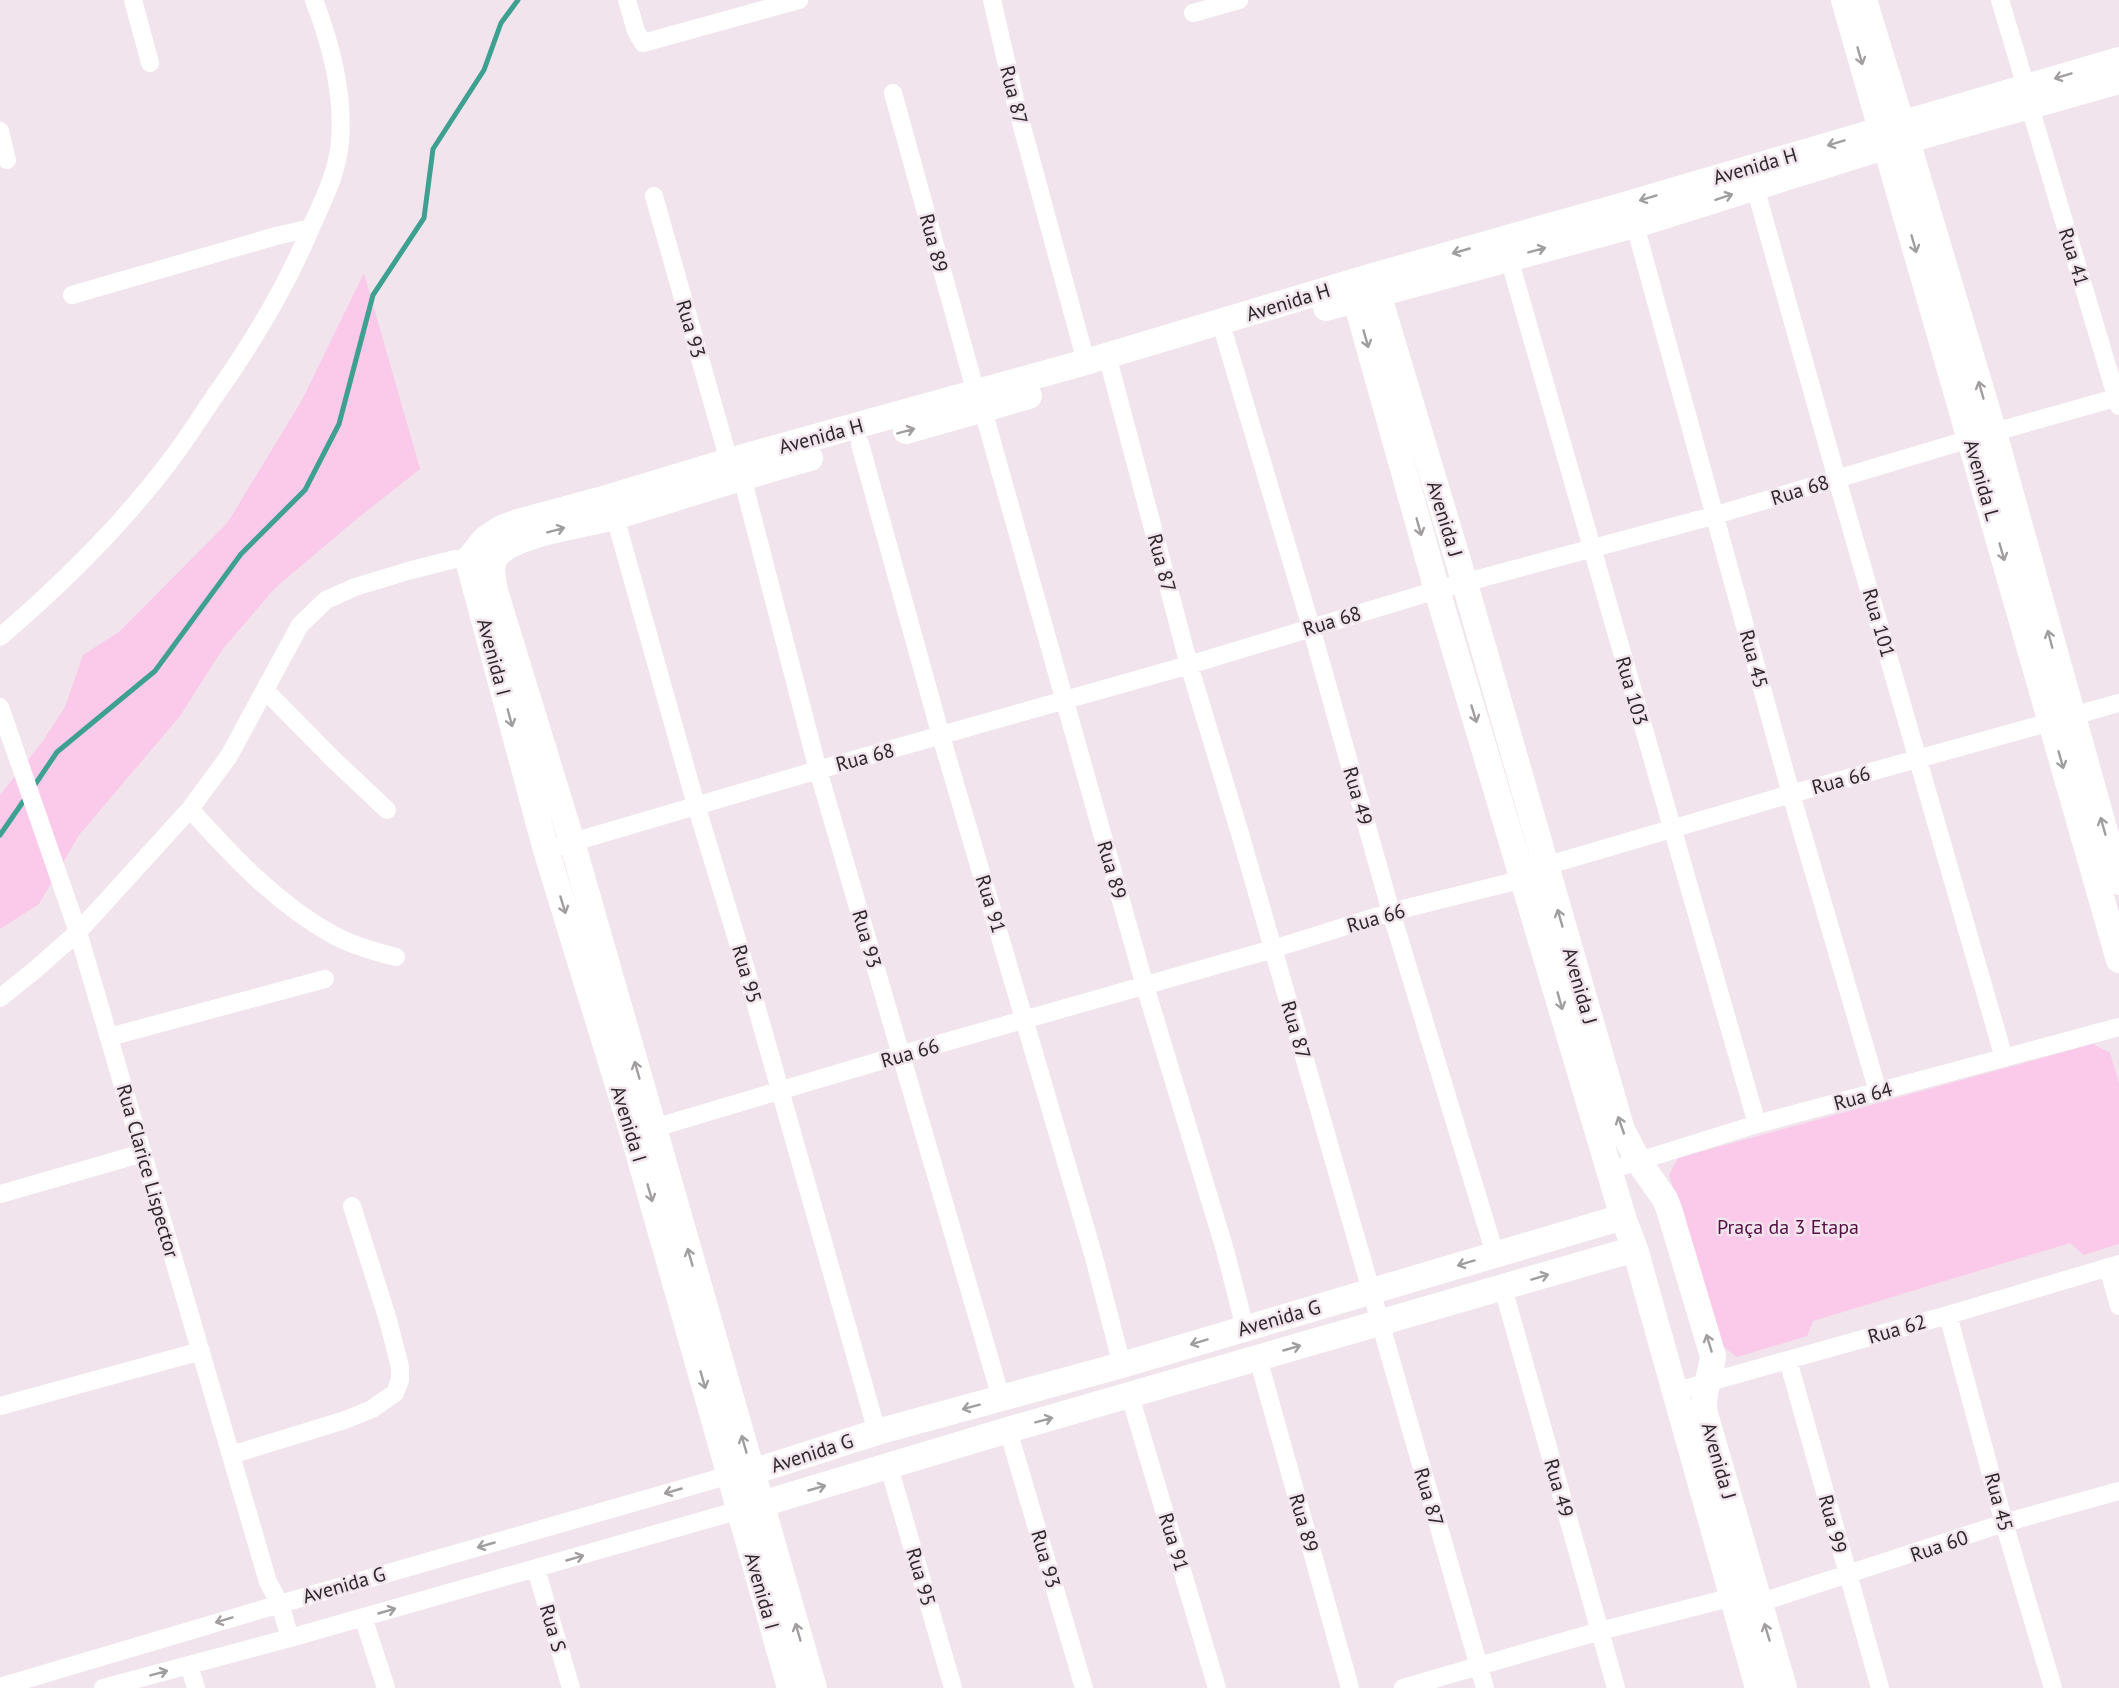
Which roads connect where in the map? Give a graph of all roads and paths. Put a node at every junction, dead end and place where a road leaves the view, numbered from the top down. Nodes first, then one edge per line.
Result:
1 (133, 0) edge
2 (314, 0) edge
3 (627, 0) edge
4 (799, 0) edge
5 (992, 0) edge
6 (1239, 0) edge
7 (1844, 0) edge
8 (1864, 0) edge
9 (2000, 0) edge
10 (1193, 13) dead end
11 (2119, 60) edge
12 (150, 63) dead end
13 (2119, 81) edge
14 (893, 93) dead end
15 (2028, 97) junction
16 (0, 131) edge
17 (1894, 135) junction
18 (7, 160) dead end
19 (1755, 187) junction
20 (654, 196) dead end
21 (1635, 225) junction
22 (311, 228) junction
23 (1509, 258) junction
24 (1364, 288) junction
25 (72, 295) dead end
26 (1225, 337) junction
27 (1086, 362) junction
28 (1111, 370) junction
29 (2118, 400) edge
30 (979, 402) junction
31 (1982, 436) junction
32 (860, 444) junction
33 (735, 469) junction
34 (1837, 479) junction
35 (1716, 515) junction
36 (615, 517) junction
37 (1592, 550) junction
38 (468, 560) junction
39 (493, 564) junction
40 (1465, 584) junction
41 (1437, 590) junction
42 (1311, 627) junction
43 (0, 637) edge
44 (1189, 665) junction
45 (265, 690) junction
46 (1065, 700) junction
47 (2119, 703) edge
48 (0, 706) edge
49 (2061, 720) junction
50 (941, 736) junction
51 (1918, 759) junction
52 (818, 770) junction
53 (1791, 794) junction
54 (696, 805) junction
55 (190, 809) junction
56 (387, 810) dead end
57 (1672, 829) junction
58 (572, 842) junction
59 (546, 850) junction
60 (1535, 873) junction
61 (2119, 882) edge
62 (1391, 912) junction
63 (78, 932) junction
64 (1273, 949) junction
65 (396, 957) dead end
66 (2119, 960) edge
67 (326, 980) dead end
68 (1145, 986) junction
69 (0, 998) edge
70 (1026, 1020) junction
71 (2119, 1027) edge
72 (109, 1037) junction
73 (900, 1055) junction
74 (2004, 1058) junction
75 (779, 1090) junction
76 (1878, 1092) junction
77 (1757, 1124) junction
78 (643, 1131) junction
79 (143, 1153) junction
80 (1639, 1162) junction
81 (1610, 1170) junction
82 (0, 1194) edge
83 (352, 1206) dead end
84 (1623, 1217) junction
85 (1635, 1249) junction
86 (1495, 1254) junction
87 (2113, 1265) edge
88 (1503, 1288) junction
89 (1371, 1292) junction
90 (2119, 1306) edge
91 (1948, 1315) junction
92 (1379, 1322) junction
93 (1245, 1328) junction
94 (201, 1351) junction
95 (1258, 1358) junction
96 (1788, 1360) junction
97 (1122, 1365) junction
98 (1706, 1383) junction
99 (1674, 1392) junction
100 (1130, 1396) junction
101 (1001, 1398) junction
102 (0, 1406) edge
103 (1008, 1430) junction
104 (877, 1432) junction
105 (231, 1455) junction
106 (889, 1467) junction
107 (741, 1474) junction
108 (2119, 1491) edge
109 (750, 1507) junction
110 (2004, 1524) junction
111 (536, 1569) junction
112 (1737, 1569) junction
113 (1847, 1576) junction
114 (1733, 1598) junction
115 (280, 1604) junction
116 (1759, 1604) junction
117 (363, 1617) junction
118 (1600, 1631) junction
119 (290, 1638) junction
120 (189, 1665) junction
121 (1478, 1665) junction
122 (0, 1687) edge
123 (103, 1688) edge
124 (196, 1688) edge
125 (386, 1688) edge
126 (571, 1688) edge
127 (790, 1688) edge
128 (814, 1688) edge
129 (952, 1688) edge
130 (1084, 1688) edge
131 (1217, 1688) edge
132 (1350, 1688) edge
133 (1403, 1688) edge
134 (1485, 1688) edge
135 (1617, 1688) edge
136 (1758, 1688) edge
137 (1784, 1688) edge
138 (1880, 1688) edge
139 (2053, 1688) edge

1 - 12 street
2 - 22 street
3 - 4 street
5 - 27 street, Rua 87
6 - 10 street
7 -> 17 street, Avenida L
8 - 17 street, Avenida L
9 - 15 street, Rua 41
11 -> 15 street, Avenida H
13 - 15 street, Avenida H
14 - 30 street, Rua 89
15 - 17 street, Avenida H
15 - 29 street, Rua 41
16 - 18 street
17 - 19 street, Avenida H
17 -> 24 street, Avenida H
17 - 31 street, Avenida L
21 -> 19 street, Avenida H
19 - 34 street, Rua 101
20 - 33 street, Rua 93
23 -> 21 street, Avenida H
21 - 35 street, Rua 45
22 - 25 street
22 - 43 street
23 - 24 street, Avenida H
23 - 37 street, Rua 103
24 - 26 street, Avenida H
24 - 27 street, Avenida H
24 - 40 street, Avenida J
24 -> 41 street, Avenida J
26 - 28 street, Avenida H
26 - 42 street, Rua 49
27 - 30 street, Avenida H
28 - 30 street, Avenida H
28 - 44 street, Rua 87
29 - 31 street, Rua 68
32 -> 30 street, Avenida H
30 - 33 street, Avenida H
30 - 46 street, Rua 89
31 - 34 street, Rua 68
31 - 49 street, Avenida L
32 - 33 street, Avenida H
32 - 50 street, Rua 91
33 - 36 street, Avenida H
33 - 38 street, Avenida H
33 - 52 street, Rua 93
34 - 35 street, Rua 68
34 - 51 street, Rua 101
35 - 37 street, Rua 68
35 - 53 street, Rua 45
39 -> 36 street, Avenida H
36 - 54 street, Rua 95
37 - 40 street, Rua 68
37 - 57 street, Rua 103
38 - 39 street
38 - 45 street
38 -> 59 street, Avenida I
39 - 58 street, Avenida I
40 - 41 street, Rua 68
40 - 60 street, Avenida J
41 - 42 street, Rua 68
41 -> 60 street, Avenida J
42 - 44 street, Rua 68
42 - 62 street, Rua 49
44 - 46 street, Rua 68
44 - 64 street, Rua 87
45 - 55 street
45 - 56 street
46 - 50 street, Rua 68
46 - 68 street, Rua 89
47 - 49 street, Rua 66
48 - 63 street, Rua Clarice Lispector
49 - 51 street, Rua 66
61 -> 49 street, Avenida L
49 -> 66 street, Avenida L
50 - 52 street, Rua 68
50 - 70 street, Rua 91
51 - 53 street, Rua 66
51 - 74 street, Rua 101
52 - 54 street, Rua 68
52 - 73 street, Rua 93
53 - 57 street, Rua 66
53 - 76 street, Rua 45
54 - 58 street, Rua 68
54 - 75 street, Rua 95
55 - 63 street
55 - 65 street
57 - 60 street, Rua 66
57 - 77 street, Rua 103
58 - 59 street, Rua 68
78 -> 58 street, Avenida I
59 -> 78 street, Avenida I
60 - 62 street, Rua 66
80 -> 60 street, Avenida J
60 -> 81 street, Avenida J
62 - 64 street, Rua 66
62 - 86 street, Rua 49
63 - 69 street
63 - 72 street, Rua Clarice Lispector
64 - 68 street, Rua 66
64 - 89 street, Rua 87
67 - 72 street
68 - 70 street, Rua 66
68 - 93 street, Rua 89
70 - 73 street, Rua 66
70 - 97 street, Rua 91
71 - 74 street, Rua 64
72 - 79 street, Rua Clarice Lispector
73 - 75 street, Rua 66
73 - 101 street, Rua 93
74 - 76 street, Rua 64
75 - 78 street, Rua 66
75 - 104 street, Rua 95
76 - 77 street, Rua 64
77 - 80 street, Rua 64
78 - 107 street, Avenida I
79 - 82 street
79 - 94 street, Rua Clarice Lispector
80 - 81 street, Rua 64
98 -> 80 street, Avenida J
81 - 84 street, Avenida J
83 - 105 street
84 - 85 street, Avenida J
84 - 86 street, Avenida G
88 -> 85 street, Avenida G
85 - 99 street, Avenida J
86 -> 89 street, Avenida G
87 - 90 street
87 - 91 street, Rua 62
88 - 92 street, Avenida G
88 - 118 street, Rua 49
89 - 92 street, Rua 87
89 - 93 street, Avenida G
91 - 96 street, Rua 62
91 - 110 street, Rua 45
95 -> 92 street, Avenida G
92 - 121 street, Rua 87
93 -> 97 street, Avenida G
94 - 102 street
94 - 105 street, Rua Clarice Lispector
95 - 100 street, Avenida G
95 - 132 street, Rua 89
96 - 98 street, Rua 62
96 - 113 street, Rua 99
97 - 101 street, Avenida G
98 - 99 street, Rua 62
98 - 112 street, Avenida J
99 - 112 street, Avenida J
103 -> 100 street, Avenida G
100 - 131 street, Rua 91
101 -> 104 street, Avenida G
103 - 106 street, Avenida G
103 - 130 street, Rua 93
104 - 107 street, Avenida G
105 - 115 street, Rua Clarice Lispector
109 -> 106 street, Avenida G
106 - 129 street, Rua 95
107 - 109 street, Avenida I
107 -> 115 street, Avenida G
108 - 110 street, Rua 60
111 -> 109 street, Avenida G
109 - 127 street, Avenida I
128 -> 109 street, Avenida I
110 - 113 street, Rua 60
110 - 139 street, Rua 45
117 -> 111 street, Avenida G
111 - 126 street, Rua S
112 - 114 street, Avenida J
112 - 116 street, Avenida J
113 - 116 street, Rua 60
113 - 138 street, Rua 99
114 - 118 street
114 - 136 street, Avenida J
115 - 119 street, Rua Clarice Lispector
115 -> 122 street, Avenida G
137 -> 116 street, Avenida J
117 - 119 street, Avenida G
117 - 125 street
118 - 121 street
118 - 135 street, Rua 49
119 - 120 street, Avenida G
123 -> 120 street, Avenida G
120 - 124 street
121 - 133 street
121 - 134 street, Rua 87

